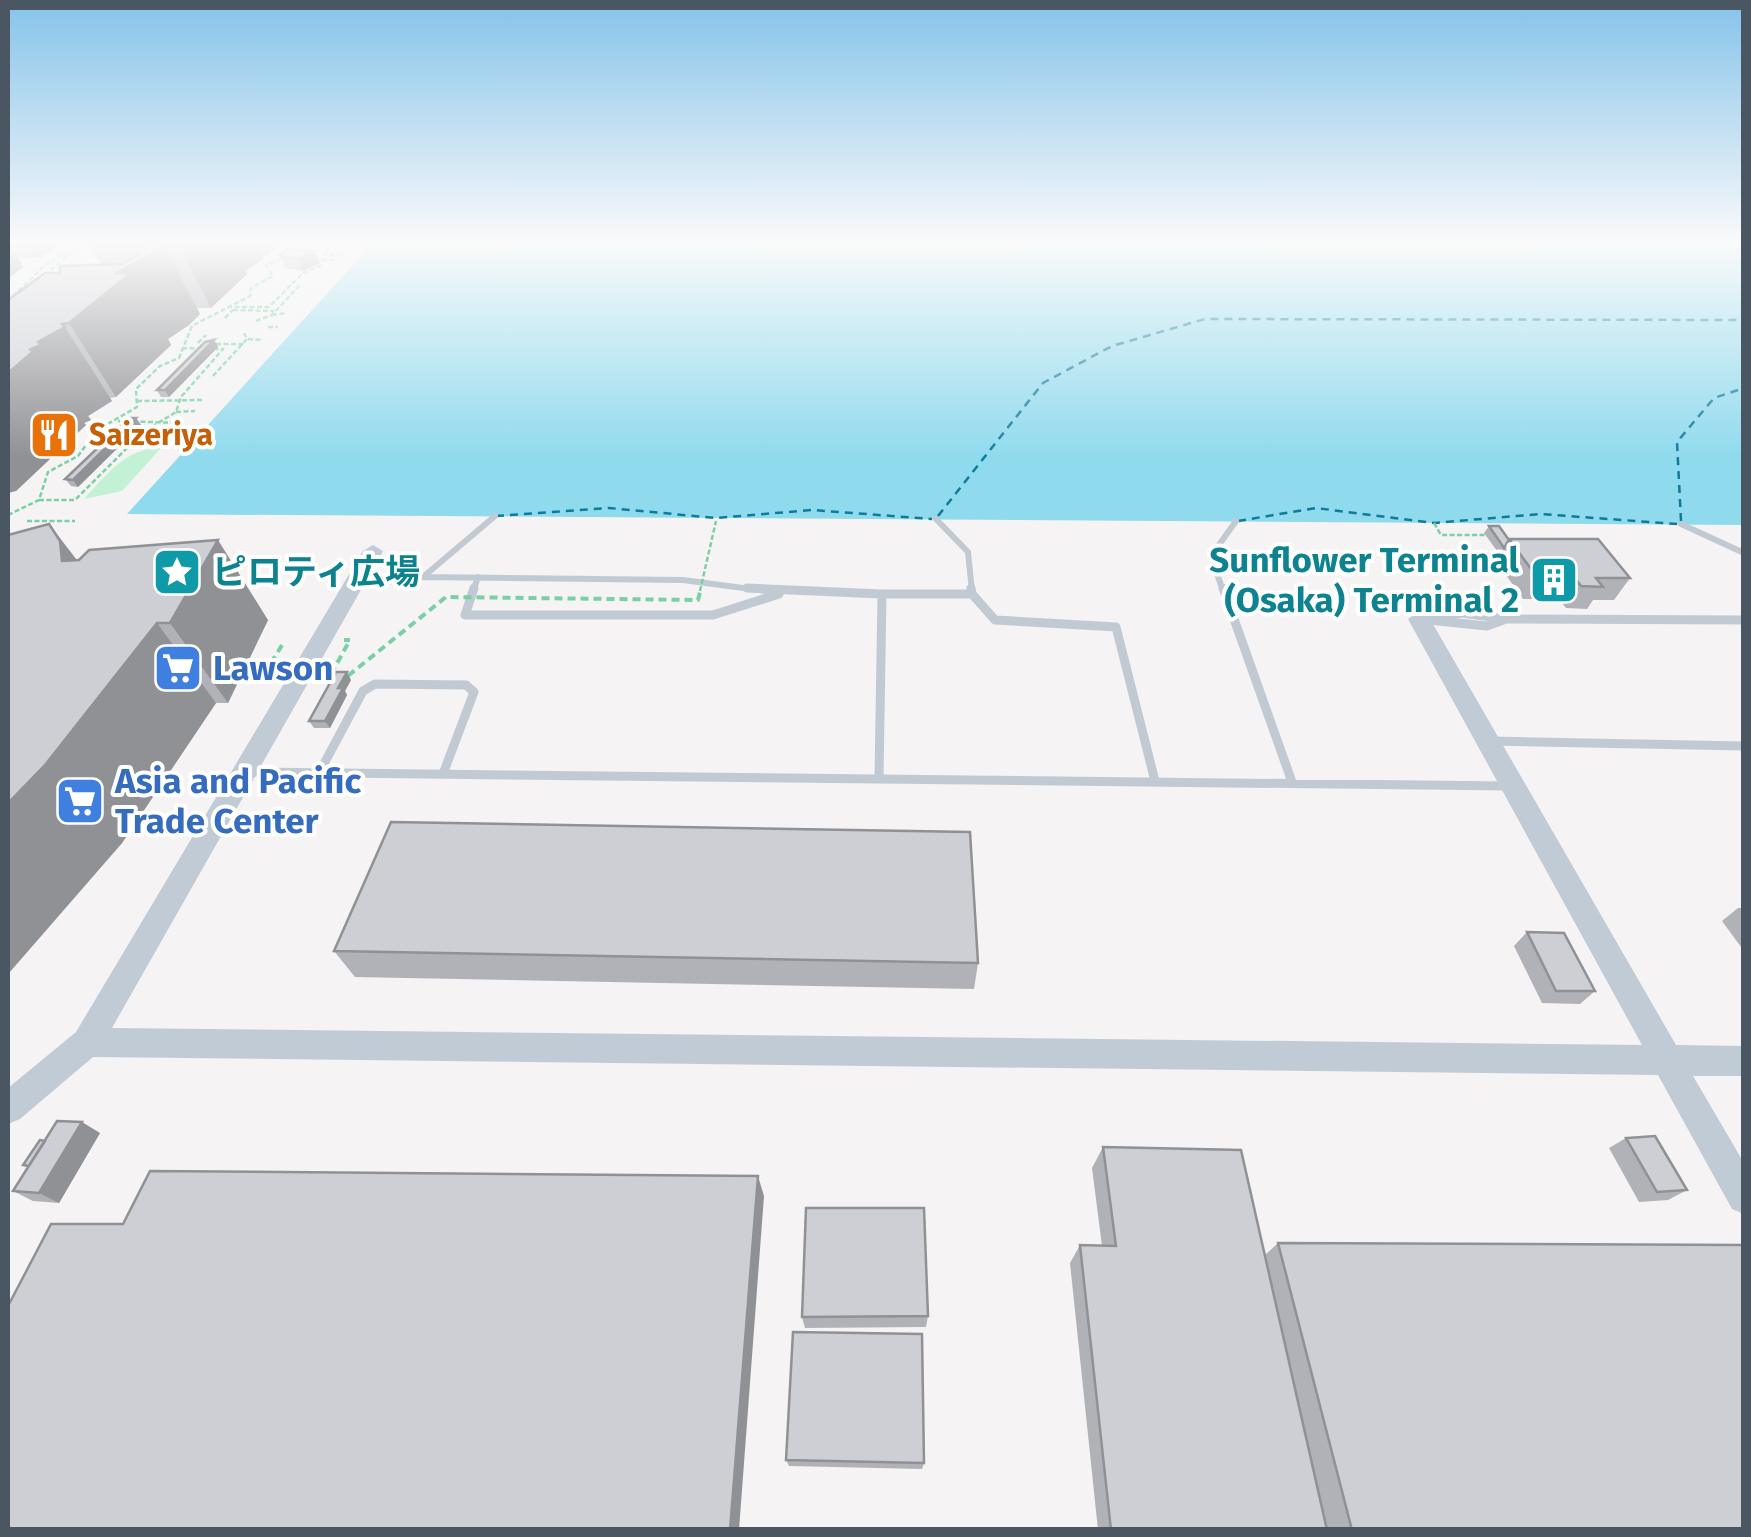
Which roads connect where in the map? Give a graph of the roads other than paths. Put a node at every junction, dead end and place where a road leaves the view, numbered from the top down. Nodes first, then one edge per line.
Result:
1 (495, 516) dead end
2 (936, 519) dead end
3 (1236, 521) dead end
4 (1681, 524) dead end
5 (373, 551) dead end
6 (1744, 553) edge
7 (424, 577) junction
8 (478, 577) junction
9 (350, 588) junction
10 (784, 592) junction
11 (882, 594) junction
12 (972, 594) junction
13 (1419, 619) joint
14 (1744, 620) edge
15 (1486, 740) junction
16 (1744, 746) edge
17 (240, 772) junction
18 (319, 773) junction
19 (443, 774) junction
20 (879, 778) junction
21 (1155, 781) junction
22 (1292, 782) junction
23 (1510, 786) junction
24 (88, 1042) junction
25 (1666, 1060) junction
26 (1744, 1061) edge
27 (8, 1108) edge
28 (1744, 1197) edge

1 - 7 lane
2 - 12 lane
3 - 22 lane
4 - 6 lane
5 - 9 street
7 - 8 lane
7 - 9 lane
8 - 10 lane
8 - 10 lane
9 - 17 street
10 - 11 lane
11 - 12 lane
11 - 20 lane
12 - 21 lane
13 - 14 lane
13 - 15 street
15 - 16 lane
15 - 23 street
17 - 18 lane
17 - 24 street
18 - 19 lane
18 - 19 lane
19 - 20 lane
20 - 21 lane
21 - 22 lane
22 - 23 lane
23 - 25 street
24 - 25 street
24 - 27 street
25 - 26 street
25 - 28 street

